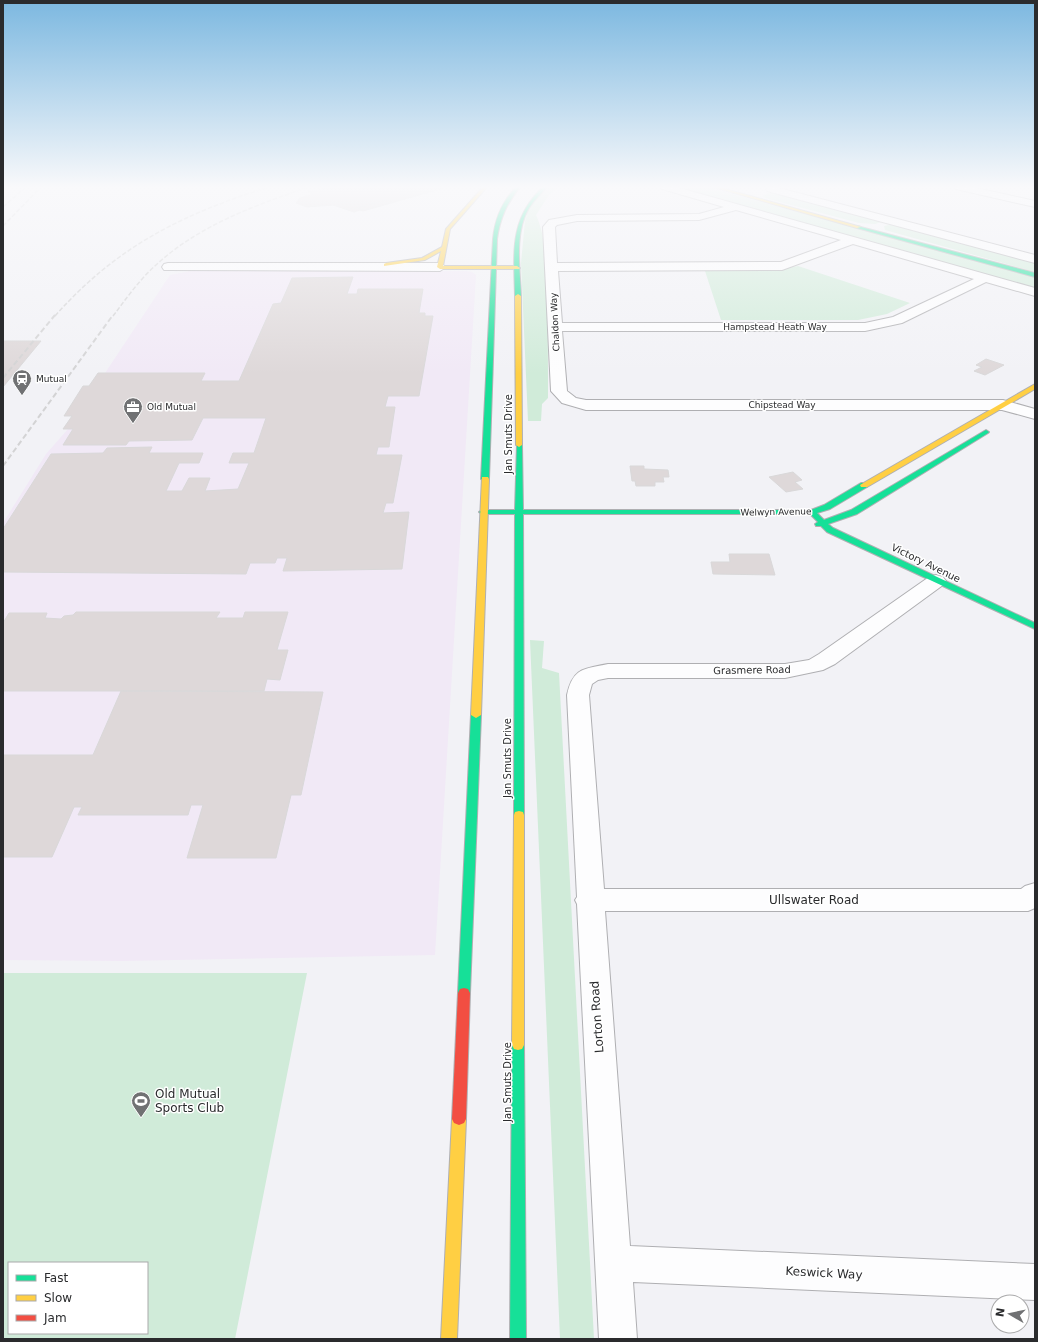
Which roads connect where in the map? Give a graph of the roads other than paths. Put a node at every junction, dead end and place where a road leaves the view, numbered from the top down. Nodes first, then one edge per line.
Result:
1 (440, 250) edge
2 (443, 250) edge
3 (494, 250) edge
4 (517, 250) edge
5 (551, 250) edge
6 (827, 250) edge
7 (886, 250) edge
8 (943, 250) edge
9 (1000, 250) edge
10 (1035, 259) edge
11 (493, 264) junction
12 (386, 265) junction
13 (440, 265) junction
14 (517, 265) junction
15 (168, 267) dead end
16 (352, 267) junction
17 (552, 268) junction
18 (1035, 275) edge
19 (985, 278) junction
20 (1035, 292) edge
21 (555, 327) junction
22 (1035, 386) edge
23 (562, 398) joint
24 (1035, 403) edge
25 (1017, 412) edge
26 (995, 426) dead end
27 (483, 512) junction
28 (520, 512) junction
29 (812, 512) junction
30 (854, 512) junction
31 (817, 524) junction
32 (854, 541) junction
33 (936, 581) junction
34 (1035, 626) edge
35 (578, 695) joint
36 (589, 900) junction
37 (1033, 900) edge
38 (613, 1263) junction
39 (1035, 1282) edge
40 (449, 1339) edge
41 (518, 1339) edge
42 (618, 1339) edge

1 - 12 main road
2 - 13 main road
3 - 11 main road, Jan Smuts Drive
4 - 14 main road, Jan Smuts Drive
5 - 17 street, Chaldon Way
6 - 17 street
7 - 19 street
8 - 18 main road
9 - 10 street
11 - 13 main road
11 - 14 main road
11 - 27 main road, Jan Smuts Drive
12 - 13 street
12 - 16 street
13 - 16 street
14 - 28 main road, Jan Smuts Drive
15 - 16 street
17 - 21 street, Chaldon Way
19 - 20 street
19 - 21 street, Hampstead Heath Way
21 - 23 street, Chaldon Way
22 - 25 main road, Welwyn Avenue
23 - 25 street, Chipstead Way
24 - 25 main road, Welwyn Avenue
25 - 29 main road, Welwyn Avenue
26 - 30 main road, Welwyn Avenue
27 - 28 main road, Welwyn Avenue
27 - 40 main road, Jan Smuts Drive
28 - 29 main road, Welwyn Avenue
28 - 41 main road, Jan Smuts Drive
29 - 31 main road, Victory Avenue
30 - 31 main road, Welwyn Avenue
30 - 32 main road
31 - 32 main road, Victory Avenue
32 - 33 main road, Victory Avenue
33 - 34 main road, Victory Avenue
33 - 35 street, Grasmere Road
35 - 36 street, Lorton Road
36 - 37 street, Ullswater Road
36 - 38 street, Lorton Road
38 - 39 street, Keswick Way
38 - 42 street, Lorton Road

